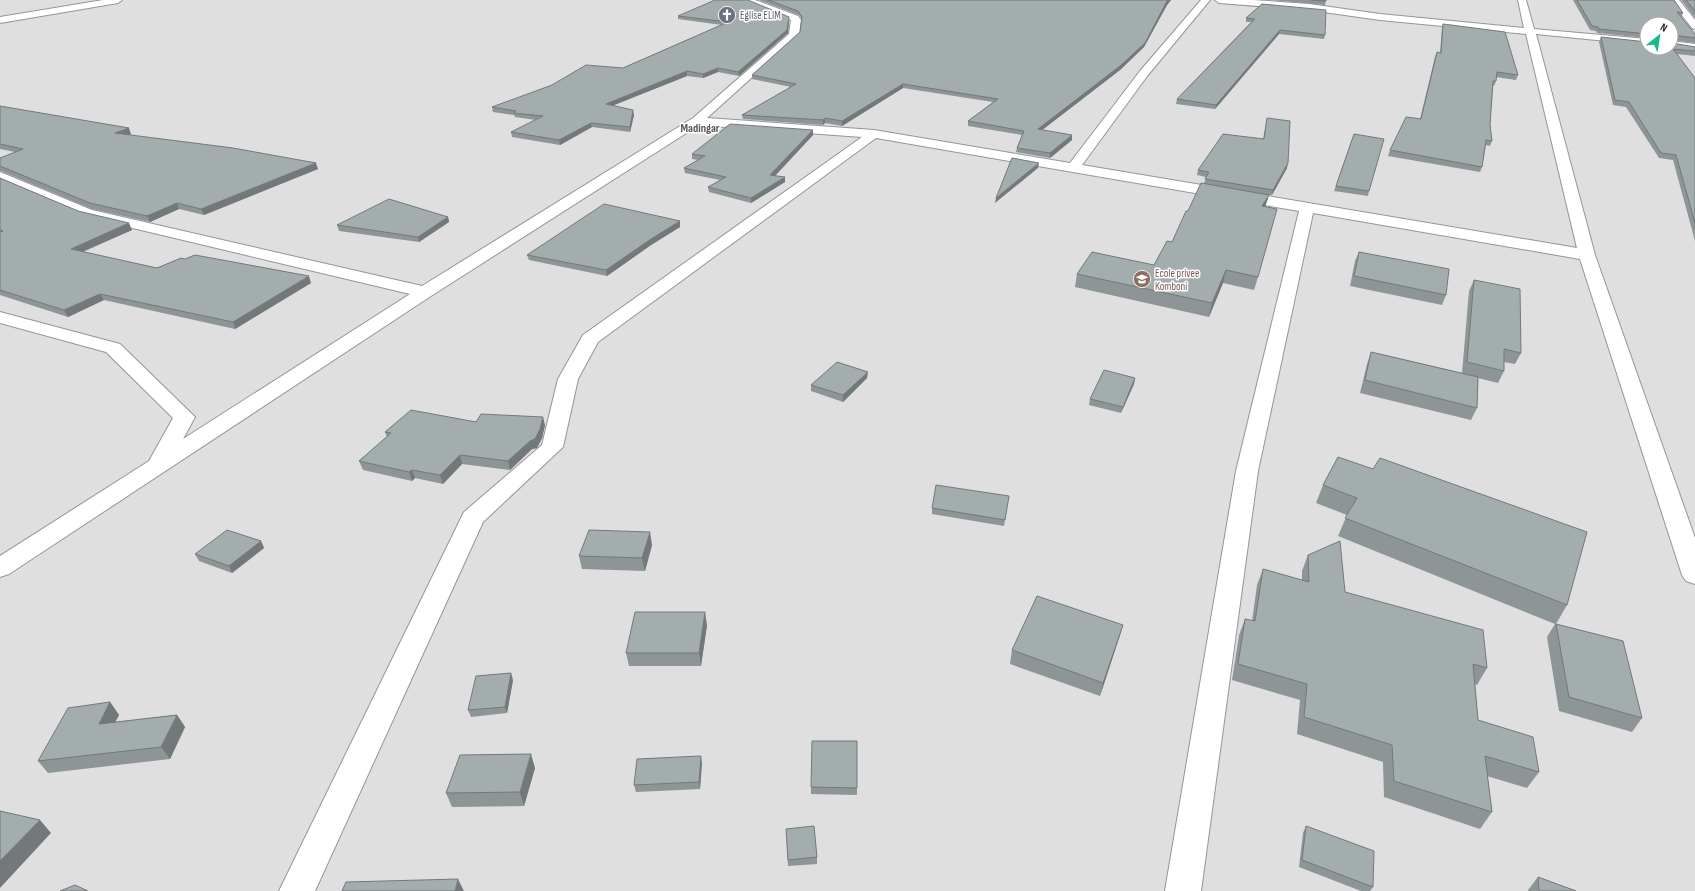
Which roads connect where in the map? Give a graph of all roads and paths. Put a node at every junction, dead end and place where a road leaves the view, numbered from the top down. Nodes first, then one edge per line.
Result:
1 (118, 0) edge
2 (747, 0) edge
3 (1206, 0) edge
4 (1219, 0) edge
5 (1522, 0) edge
6 (1674, 0) edge
7 (0, 20) edge
8 (1695, 26) edge
9 (1531, 31) junction
10 (1639, 41) edge
11 (1679, 45) edge
12 (1695, 47) edge
13 (697, 122) junction
14 (874, 134) junction
15 (1074, 167) junction
16 (0, 176) edge
17 (1307, 208) junction
18 (1587, 255) junction
19 (425, 292) junction
20 (0, 317) edge
21 (157, 466) junction
22 (0, 568) edge
23 (1695, 575) edge
24 (297, 891) edge
25 (1183, 891) edge

1 - 7 street
2 - 13 street
3 - 15 street
4 - 9 street
5 - 9 street
6 - 8 street
9 - 10 street
9 - 18 street
11 - 12 street
13 - 14 street
13 - 19 street
14 - 15 street
14 - 24 street
15 - 17 street
16 - 19 street
17 - 18 street
17 - 25 street
18 - 23 street
19 - 21 street
20 - 21 street
21 - 22 street

